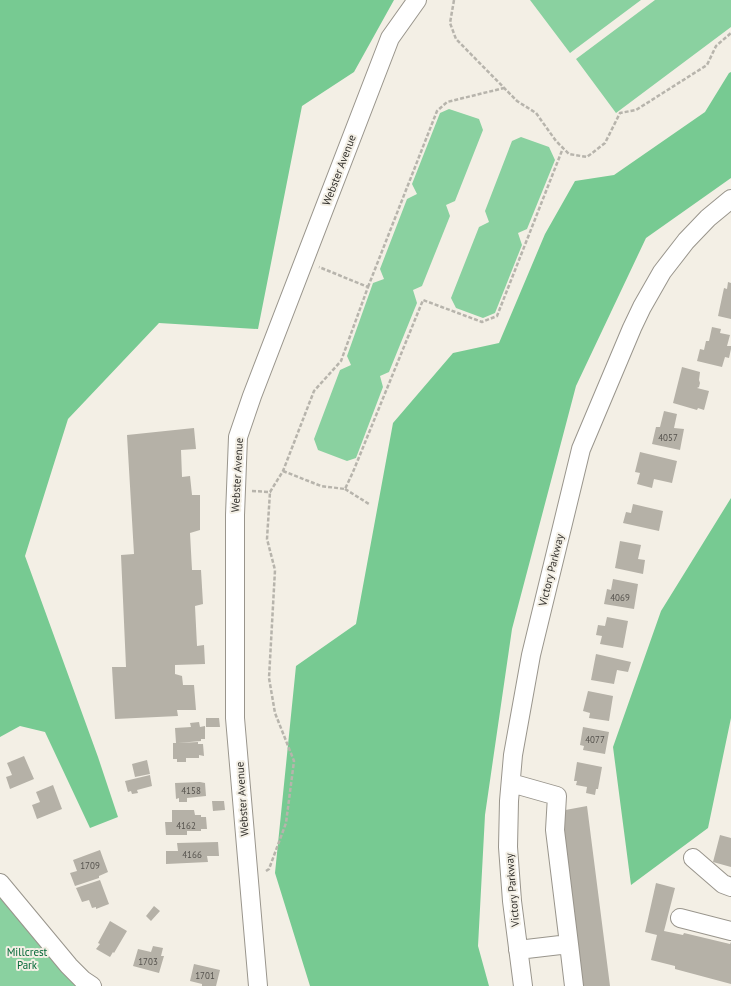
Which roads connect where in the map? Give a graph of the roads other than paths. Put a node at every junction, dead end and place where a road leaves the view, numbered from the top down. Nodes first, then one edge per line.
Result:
1 (416, 0) edge
2 (731, 198) edge
3 (511, 783) junction
4 (693, 858) dead end
5 (0, 883) edge
6 (731, 888) edge
7 (680, 918) dead end
8 (731, 931) edge
9 (569, 944) junction
10 (518, 950) junction
11 (92, 986) edge
12 (258, 986) edge
13 (523, 986) edge
14 (574, 986) edge

1 - 12 street, Webster Avenue
2 - 3 street, Victory Parkway
3 - 9 street
3 - 10 street, Victory Parkway
4 - 6 street
5 - 11 street
7 - 8 street
9 - 10 street
9 - 14 street
10 - 13 street, Victory Parkway

